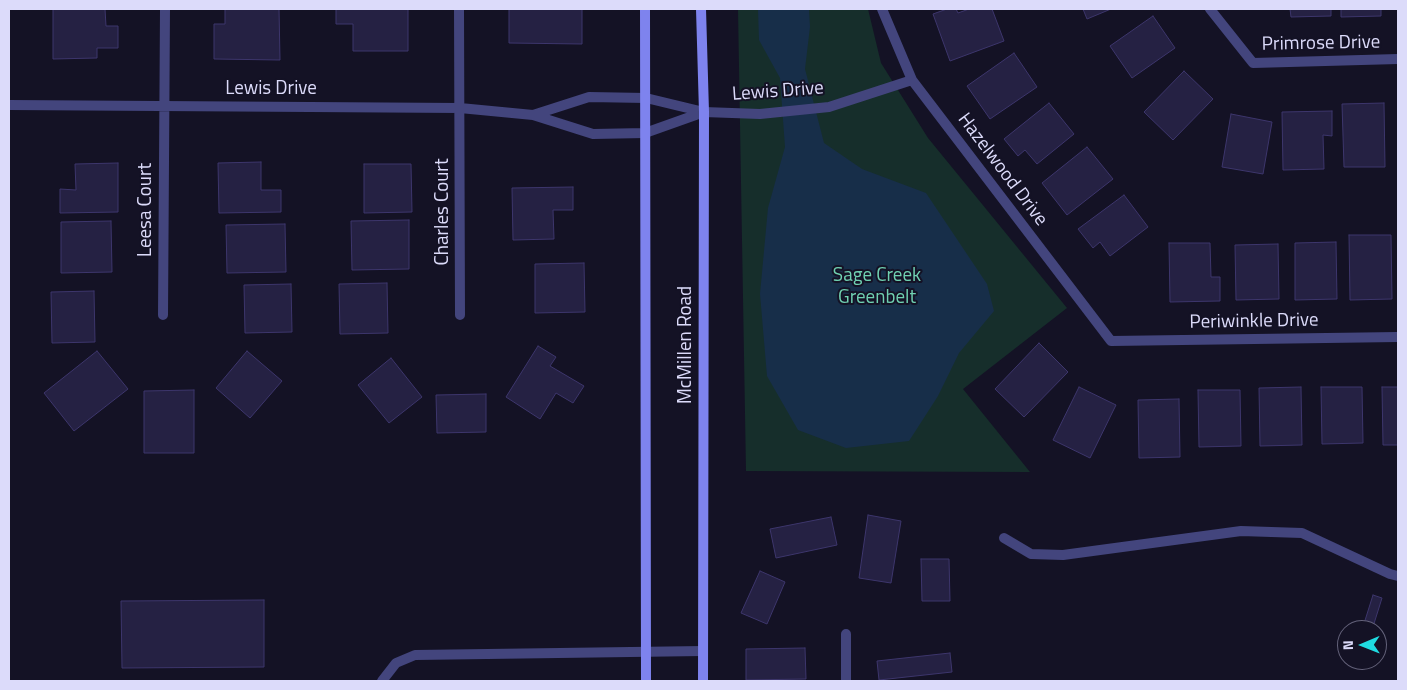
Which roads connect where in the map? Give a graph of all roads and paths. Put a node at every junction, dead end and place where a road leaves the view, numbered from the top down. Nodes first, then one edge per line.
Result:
1 (165, 9) edge
2 (460, 9) edge
3 (645, 9) edge
4 (701, 9) edge
5 (882, 9) edge
6 (1210, 9) edge
7 (1398, 59) edge
8 (912, 80) junction
9 (646, 98) junction
10 (9, 105) edge
11 (165, 106) junction
12 (460, 108) junction
13 (704, 112) junction
14 (533, 115) junction
15 (645, 133) junction
16 (163, 315) dead end
17 (460, 315) dead end
18 (1398, 337) edge
19 (1111, 342) joint
20 (1004, 538) dead end
21 (1398, 576) edge
22 (846, 634) dead end
23 (646, 651) junction
24 (703, 651) junction
25 (382, 681) edge
26 (646, 681) edge
27 (703, 681) edge
28 (846, 681) edge

1 - 11 street, Leesa Court
2 - 12 street, Charles Court
3 - 9 main road
4 - 13 main road, McMillen Road
5 - 8 street, Hazelwood Drive
6 - 7 street, Primrose Drive
8 - 13 street, Lewis Drive
8 - 19 street, Hazelwood Drive
9 - 13 street, Lewis Drive
9 - 14 street, Lewis Drive
9 - 15 main road
10 - 11 street, Lewis Drive
11 - 12 street, Lewis Drive
11 - 16 street, Leesa Court
12 - 14 street, Lewis Drive
12 - 17 street, Charles Court
13 - 15 street, Lewis Drive
13 - 24 main road, McMillen Road
14 - 15 street, Lewis Drive
15 - 23 main road
18 - 19 street, Periwinkle Drive
20 - 21 street
22 - 28 street
23 - 24 street
23 - 25 street
23 - 26 main road
24 - 27 main road, McMillen Road

